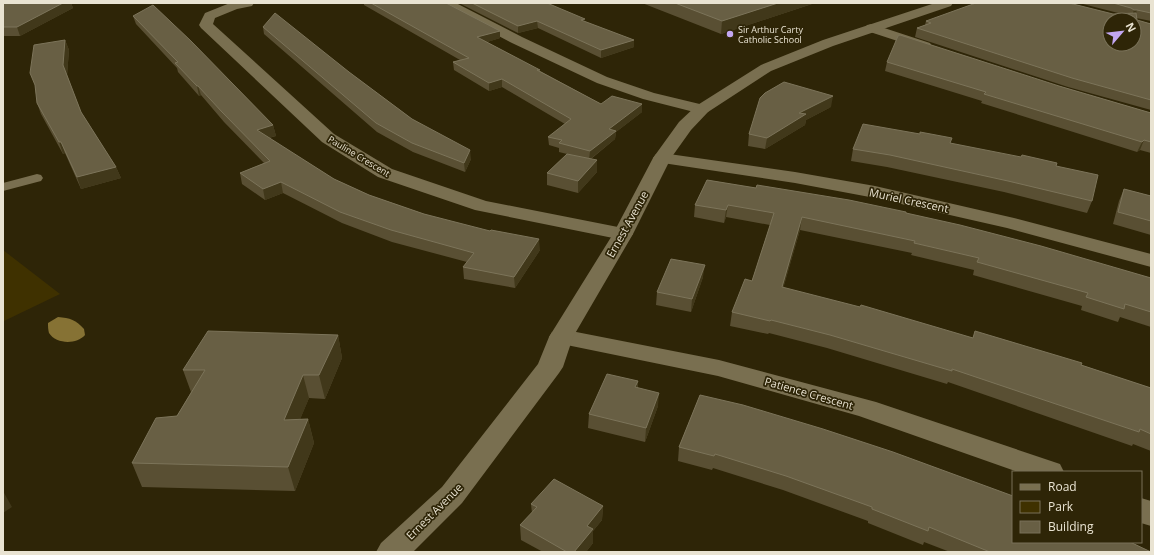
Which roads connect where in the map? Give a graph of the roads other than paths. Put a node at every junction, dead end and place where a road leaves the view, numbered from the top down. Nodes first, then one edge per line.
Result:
1 (248, 3) edge
2 (446, 3) edge
3 (947, 3) edge
4 (872, 28) junction
5 (940, 51) edge
6 (702, 109) junction
7 (662, 158) junction
8 (37, 178) dead end
9 (3, 187) edge
10 (623, 234) junction
11 (1151, 261) edge
12 (561, 336) junction
13 (1047, 471) edge
14 (392, 552) edge

1 - 10 street, Pauline Crescent
2 - 6 street
3 - 4 street, Ernest Avenue
4 - 5 street
4 - 6 street, Ernest Avenue
6 - 7 street, Ernest Avenue
7 - 10 street, Ernest Avenue
7 - 11 street, Muriel Crescent
8 - 9 lane
10 - 12 street, Ernest Avenue
12 - 13 street, Patience Crescent
12 - 14 street, Ernest Avenue

